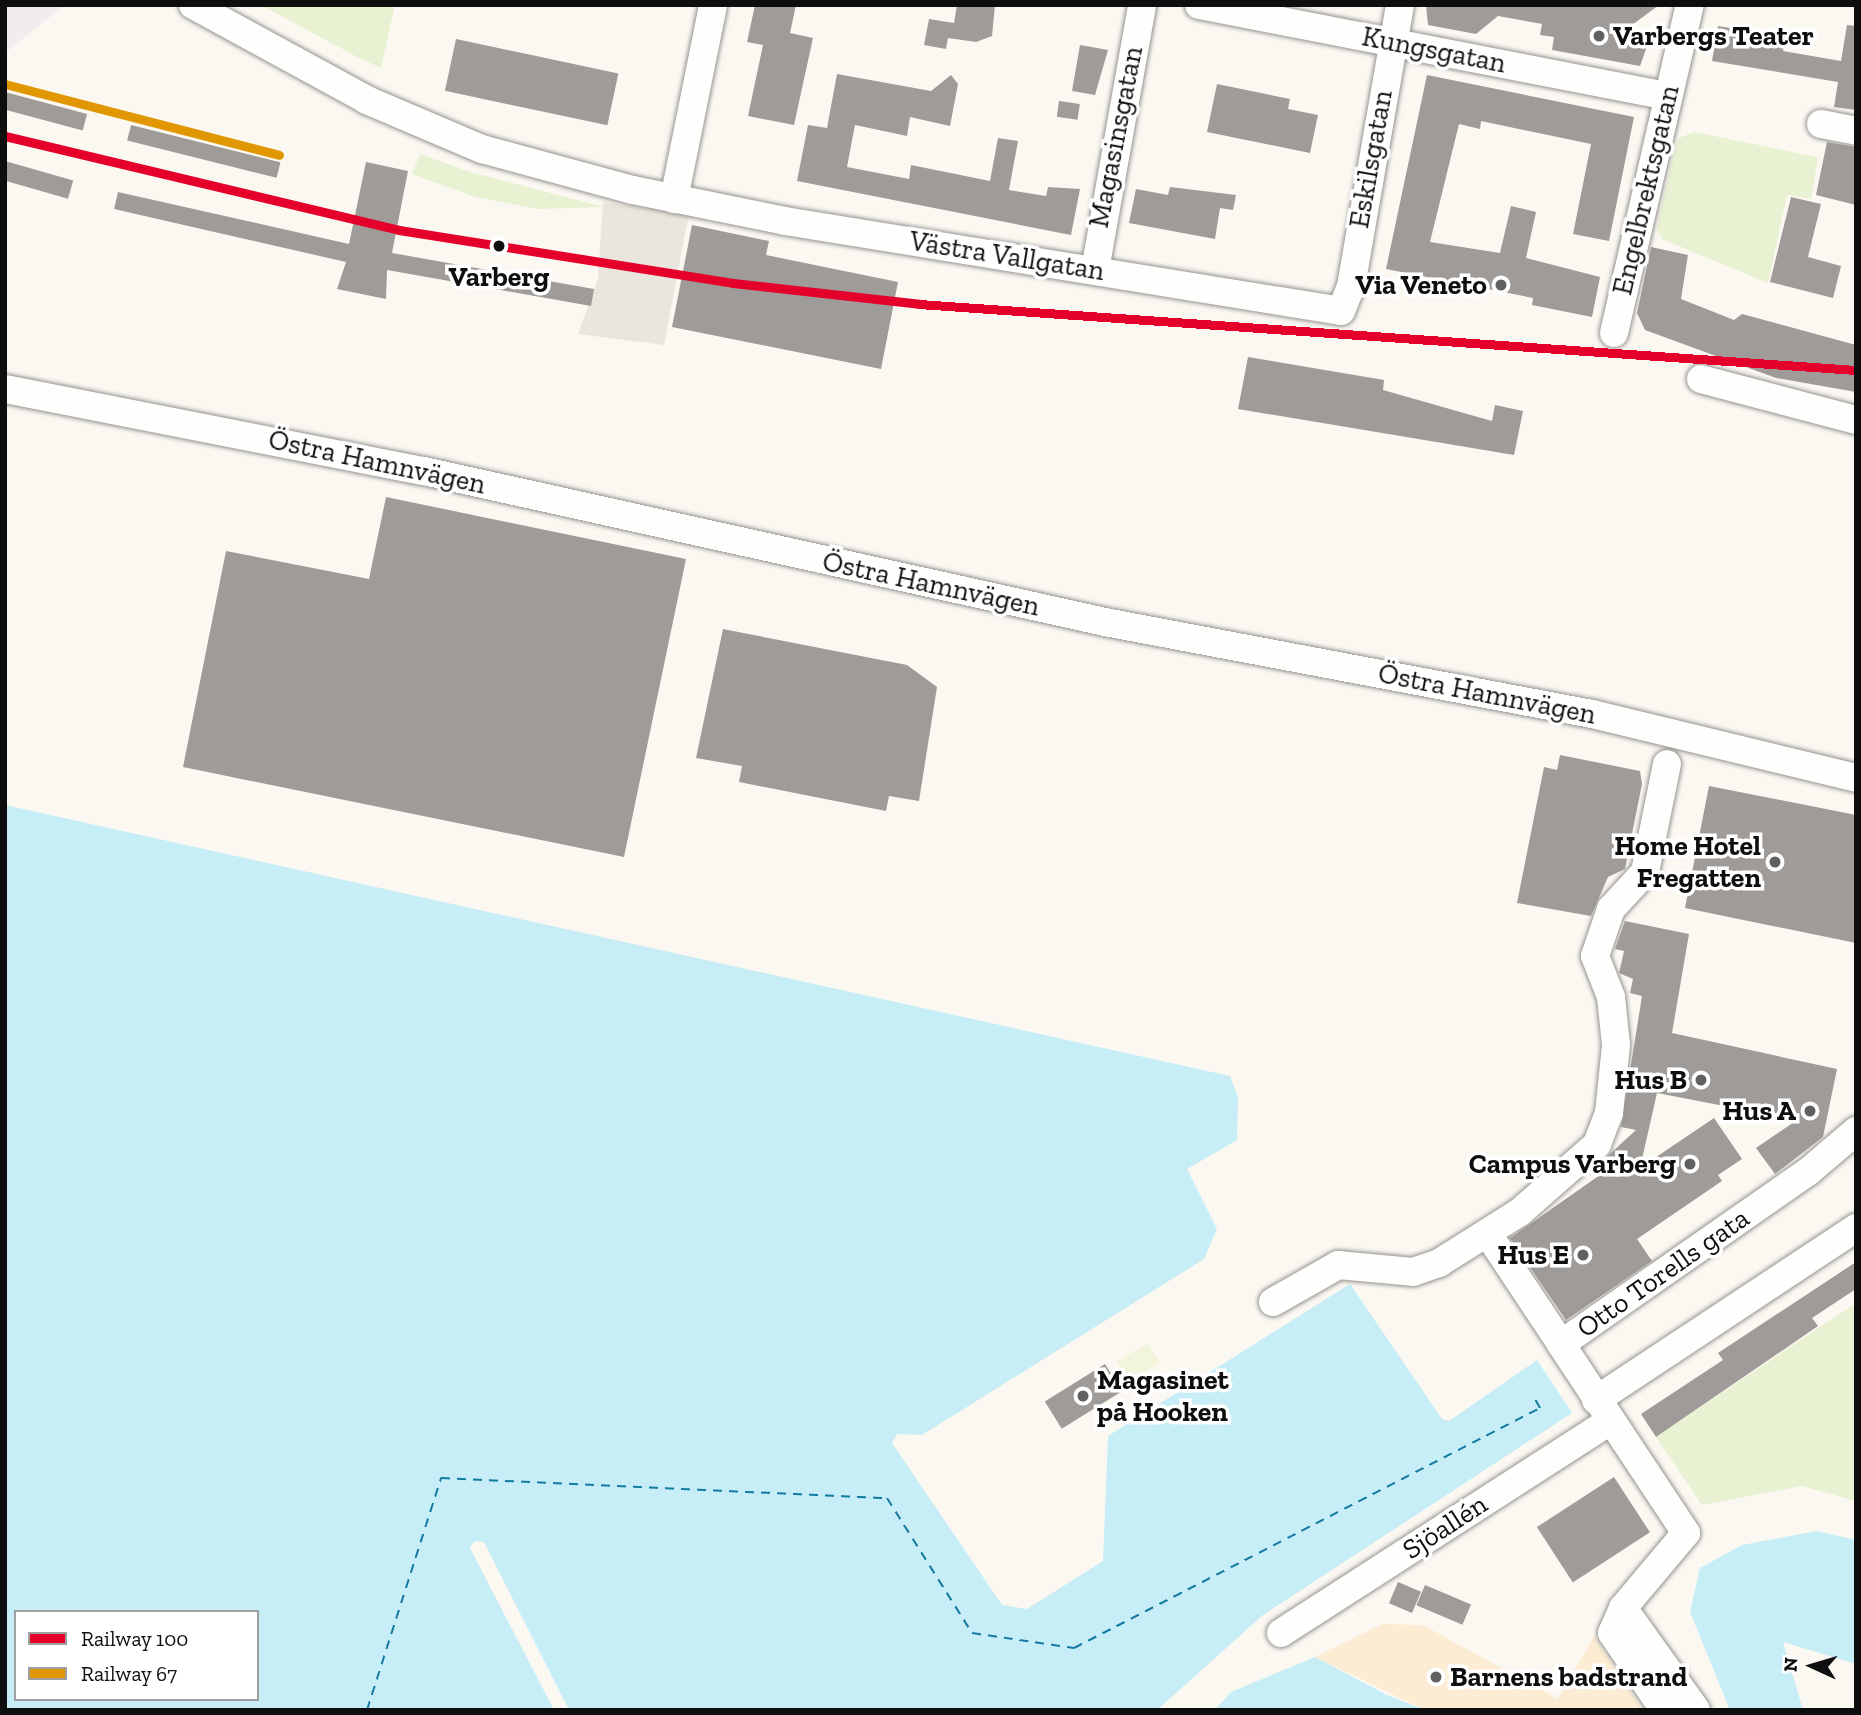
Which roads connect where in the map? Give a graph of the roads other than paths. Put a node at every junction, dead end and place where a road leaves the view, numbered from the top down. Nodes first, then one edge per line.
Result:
1 (193, 5) edge
2 (713, 5) edge
3 (1142, 5) edge
4 (1199, 5) edge
5 (1400, 5) edge
6 (1690, 5) edge
7 (1392, 42) junction
8 (1668, 96) junction
9 (1821, 124) dead end
10 (1856, 131) edge
11 (674, 199) junction
12 (1095, 270) junction
13 (1341, 311) joint
14 (1614, 333) dead end
15 (1701, 379) dead end
16 (5, 389) edge
17 (1856, 419) edge
18 (1667, 764) dead end
19 (1856, 778) edge
20 (1856, 1132) edge
21 (1856, 1228) edge
22 (1488, 1234) junction
23 (1273, 1302) dead end
24 (1560, 1344) junction
25 (1602, 1411) junction
26 (1623, 1608) junction
27 (1281, 1633) dead end
28 (1664, 1710) edge
29 (1696, 1710) edge

1 - 11 street, Västra Vallgatan
2 - 11 street
3 - 12 street, Magasinsgatan
4 - 7 street, Kungsgatan
5 - 7 street, Eskilsgatan
6 - 8 street, Engelbrektsgatan
7 - 8 street, Kungsgatan
7 - 13 street, Eskilsgatan
8 - 14 street, Engelbrektsgatan
9 - 10 street
11 - 12 street, Västra Vallgatan
12 - 13 street, Västra Vallgatan
15 - 17 street
16 - 19 street, Östra Hamnvägen
18 - 22 street
20 - 24 street, Otto Torells gata
21 - 25 street, Sjöallén
22 - 23 street
22 - 24 street
24 - 25 street, Otto Torells gata
25 - 26 street, Otto Torells gata
25 - 27 street, Sjöallén
26 - 28 street
26 - 29 street

